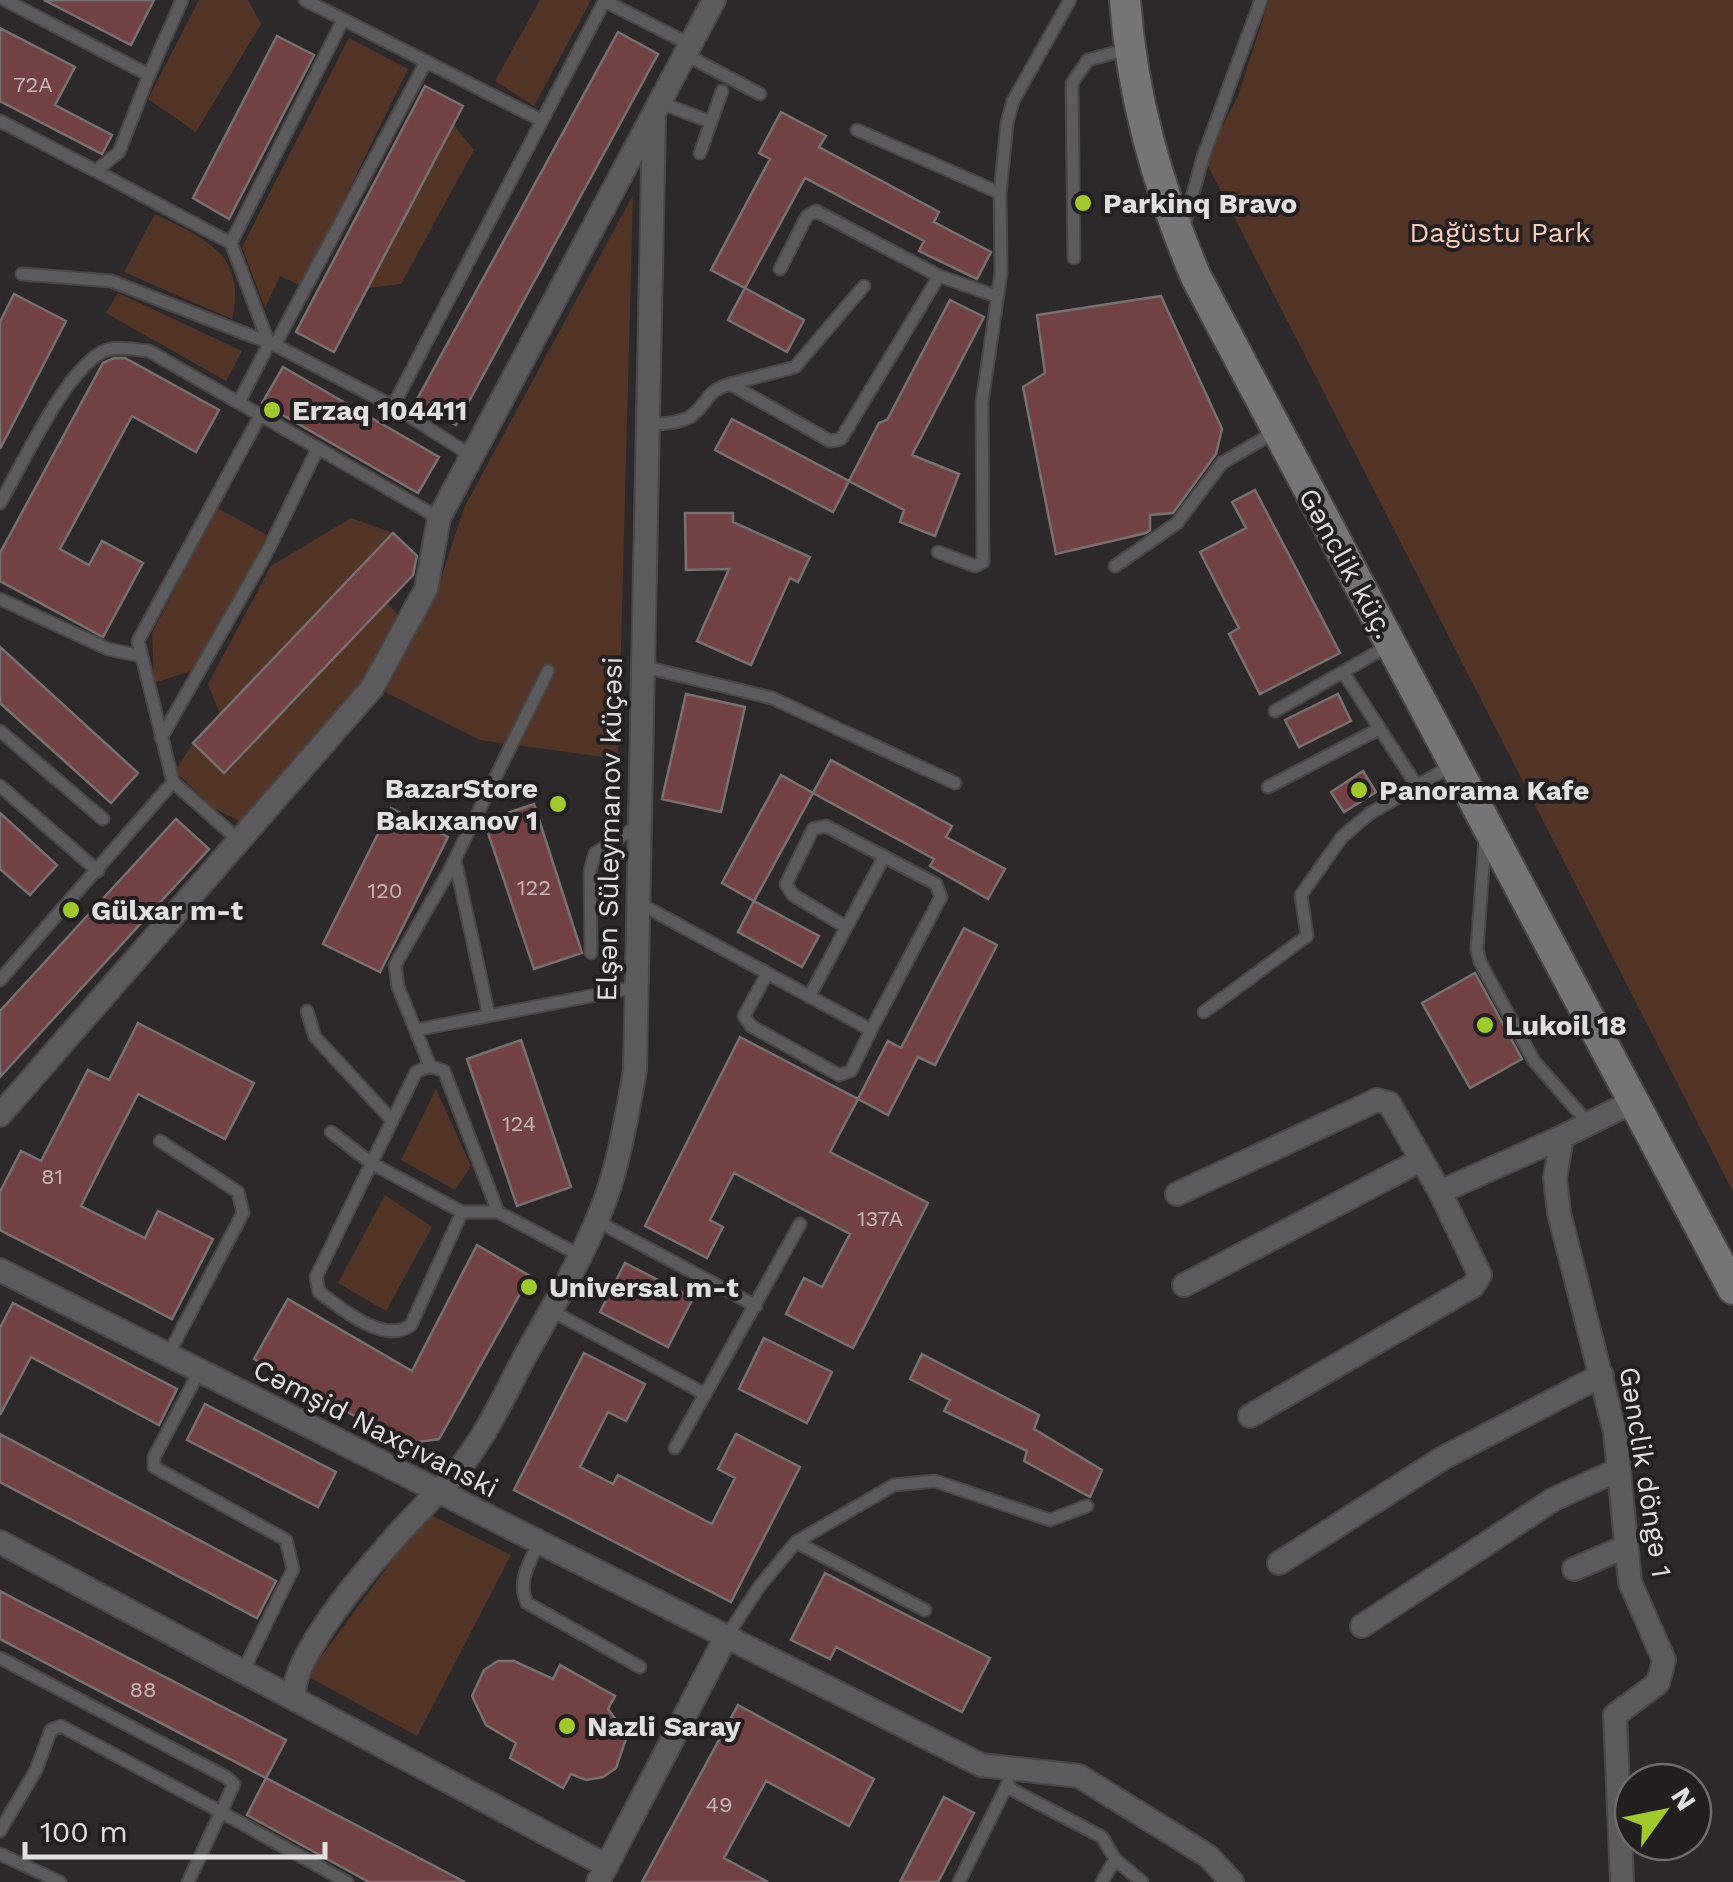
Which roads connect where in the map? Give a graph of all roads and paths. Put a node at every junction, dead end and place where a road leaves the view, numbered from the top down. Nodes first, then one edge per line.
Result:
1 (5, 0) edge
2 (182, 0) edge
3 (306, 0) edge
4 (605, 0) edge
5 (714, 0) edge
6 (1070, 0) edge
7 (1125, 0) edge
8 (1260, 0) edge
9 (343, 20) junction
10 (1128, 49) junction
11 (688, 50) junction
12 (426, 62) junction
13 (149, 75) junction
14 (722, 91) dead end
15 (760, 94) dead end
16 (658, 111) junction
17 (541, 120) junction
18 (0, 121) edge
19 (708, 121) junction
20 (858, 130) dead end
21 (700, 153) dead end
22 (96, 170) junction
23 (1000, 193) junction
24 (1180, 240) junction
25 (232, 243) junction
26 (1074, 258) dead end
27 (780, 269) dead end
28 (22, 274) dead end
29 (939, 276) junction
30 (864, 286) dead end
31 (996, 296) junction
32 (272, 344) junction
33 (730, 384) junction
34 (239, 402) junction
35 (393, 406) junction
36 (260, 414) junction
37 (651, 424) junction
38 (1275, 432) junction
39 (318, 448) junction
40 (472, 456) junction
41 (0, 503) edge
42 (440, 518) junction
43 (938, 552) dead end
44 (1116, 566) dead end
45 (0, 599) edge
46 (1392, 644) junction
47 (141, 656) junction
48 (640, 666) junction
49 (548, 670) dead end
50 (1342, 672) junction
51 (1275, 710) dead end
52 (1377, 730) junction
53 (0, 731) edge
54 (162, 738) junction
55 (1455, 764) junction
56 (173, 782) junction
57 (955, 783) dead end
58 (0, 786) edge
59 (1417, 786) junction
60 (1268, 787) dead end
61 (103, 820) dead end
62 (1486, 820) junction
63 (638, 826) junction
64 (240, 841) junction
65 (884, 857) junction
66 (455, 860) junction
67 (98, 871) junction
68 (638, 902) junction
69 (846, 927) junction
70 (591, 953) dead end
71 (767, 974) junction
72 (0, 980) edge
73 (636, 987) junction
74 (809, 997) junction
75 (307, 1011) dead end
76 (1204, 1012) dead end
77 (489, 1016) junction
78 (416, 1030) junction
79 (870, 1030) junction
80 (430, 1066) junction
81 (1632, 1102) junction
82 (0, 1115) edge
83 (392, 1120) junction
84 (1588, 1124) junction
85 (332, 1132) dead end
86 (1562, 1137) junction
87 (160, 1141) dead end
88 (1422, 1160) junction
89 (371, 1163) junction
90 (1440, 1192) junction
91 (1177, 1194) dead end
92 (462, 1212) junction
93 (498, 1212) junction
94 (595, 1220) junction
95 (800, 1224) dead end
96 (579, 1256) junction
97 (1, 1274) edge
98 (1184, 1285) dead end
99 (1733, 1289) edge
100 (756, 1306) junction
101 (550, 1310) junction
102 (168, 1356) junction
103 (199, 1372) junction
104 (1602, 1375) junction
105 (706, 1394) junction
106 (1250, 1416) dead end
107 (675, 1448) dead end
108 (1620, 1469) junction
109 (438, 1492) junction
110 (1087, 1506) dead end
111 (0, 1542) edge
112 (796, 1542) junction
113 (538, 1544) junction
114 (1626, 1547) junction
115 (1279, 1563) dead end
116 (1574, 1569) dead end
117 (925, 1610) dead end
118 (1362, 1626) dead end
119 (726, 1639) junction
120 (0, 1658) edge
121 (640, 1667) dead end
122 (244, 1671) junction
123 (294, 1696) junction
124 (1009, 1778) junction
125 (221, 1812) junction
126 (0, 1831) edge
127 (0, 1854) edge
128 (1115, 1859) junction
129 (602, 1874) edge
130 (60, 1882) edge
131 (188, 1882) edge
132 (347, 1882) edge
133 (959, 1882) edge
134 (1102, 1882) edge
135 (1142, 1882) edge
136 (1232, 1882) edge
137 (1622, 1882) edge

1 - 13 lane
2 - 13 lane
3 - 9 lane
4 - 11 lane
4 - 17 lane
5 - 11 street, Elşən Süleymanov küçəsi
6 - 23 lane
7 - 10 main road, Gənclik küç.
8 - 24 lane
9 - 12 lane
9 - 25 lane
10 - 24 main road, Gənclik küç.
10 - 26 lane
11 - 15 lane
11 - 16 street, Elşən Süleymanov küçəsi
12 - 17 lane
12 - 32 lane
13 - 22 lane
14 - 19 lane
16 - 19 lane
16 - 37 street, Elşən Süleymanov küçəsi
16 - 40 street, Elşən Süleymanov küçəsi
17 - 35 lane
18 - 22 lane
19 - 21 lane
20 - 23 lane
22 - 25 lane
23 - 31 lane
24 - 38 main road, Gənclik küç.
25 - 32 lane
27 - 29 lane
28 - 32 lane
29 - 31 lane
29 - 33 lane
30 - 33 lane
31 - 43 lane
32 - 34 lane
32 - 35 lane
33 - 37 lane
34 - 36 lane
34 - 41 lane
35 - 40 lane
36 - 39 lane
36 - 47 lane
37 - 48 street, Elşən Süleymanov küçəsi
38 - 44 lane
38 - 46 main road, Gənclik küç.
39 - 42 lane
39 - 54 lane
40 - 42 street, Elşən Süleymanov küçəsi
42 - 64 street, Elşən Süleymanov küçəsi
45 - 47 lane
46 - 50 lane
46 - 55 main road, Gənclik küç.
47 - 54 lane
48 - 57 lane
48 - 63 street, Elşən Süleymanov küçəsi
49 - 66 lane
50 - 51 lane
50 - 52 lane
52 - 59 lane
52 - 60 lane
53 - 61 lane
54 - 56 lane
55 - 59 lane
55 - 62 main road, Gənclik küç.
56 - 64 lane
56 - 67 lane
58 - 67 lane
59 - 76 lane
62 - 81 main road, Gənclik küç.
62 - 84 lane
63 - 68 street, Elşən Süleymanov küçəsi
63 - 70 lane
64 - 82 street, Elşən Süleymanov küçəsi
65 - 69 lane
65 - 69 lane
65 - 79 lane
66 - 77 lane
66 - 78 lane
67 - 72 lane
68 - 71 lane
68 - 73 street, Elşən Süleymanov küçəsi
69 - 74 lane
71 - 74 lane
71 - 79 lane
73 - 77 lane
73 - 94 street, Elşən Süleymanov küçəsi
74 - 79 lane
75 - 83 lane
77 - 78 lane
78 - 80 lane
80 - 83 lane
80 - 93 lane
81 - 84 street
81 - 99 main road, Gənclik küç.
83 - 89 lane
84 - 86 street
85 - 89 lane
86 - 90 street
86 - 104 street, Gənclik döngə 1
87 - 102 lane
88 - 90 street
88 - 91 street
88 - 98 street
89 - 92 lane
89 - 92 lane
90 - 106 street
92 - 93 lane
93 - 96 lane
94 - 96 street, Elşən Süleymanov küçəsi
94 - 100 lane
95 - 100 lane
96 - 101 street, Elşən Süleymanov küçəsi
97 - 102 street, Cəmşid Naxçıvanski
100 - 105 lane
101 - 105 lane
101 - 109 street, Elşən Süleymanov küçəsi
102 - 103 street, Cəmşid Naxçıvanski
103 - 109 street, Cəmşid Naxçıvanski
103 - 122 lane
104 - 108 street, Gənclik döngə 1
104 - 115 street
105 - 107 lane
108 - 114 street, Gənclik döngə 1
108 - 118 street
109 - 113 street, Cəmşid Naxçıvanski
109 - 123 street, Elşən Süleymanov küçəsi
110 - 112 lane
111 - 122 street
112 - 117 lane
112 - 119 lane
113 - 119 street, Cəmşid Naxçıvanski
113 - 121 lane
114 - 116 street
114 - 137 street, Gənclik döngə 1
119 - 124 street, Cəmşid Naxçıvanski
119 - 129 street
120 - 125 lane
122 - 123 street
123 - 129 street
124 - 128 lane
124 - 133 lane
124 - 136 street, Cəmşid Naxçıvanski
125 - 126 lane
125 - 131 lane
125 - 132 lane
127 - 130 lane
128 - 134 lane
128 - 135 lane

